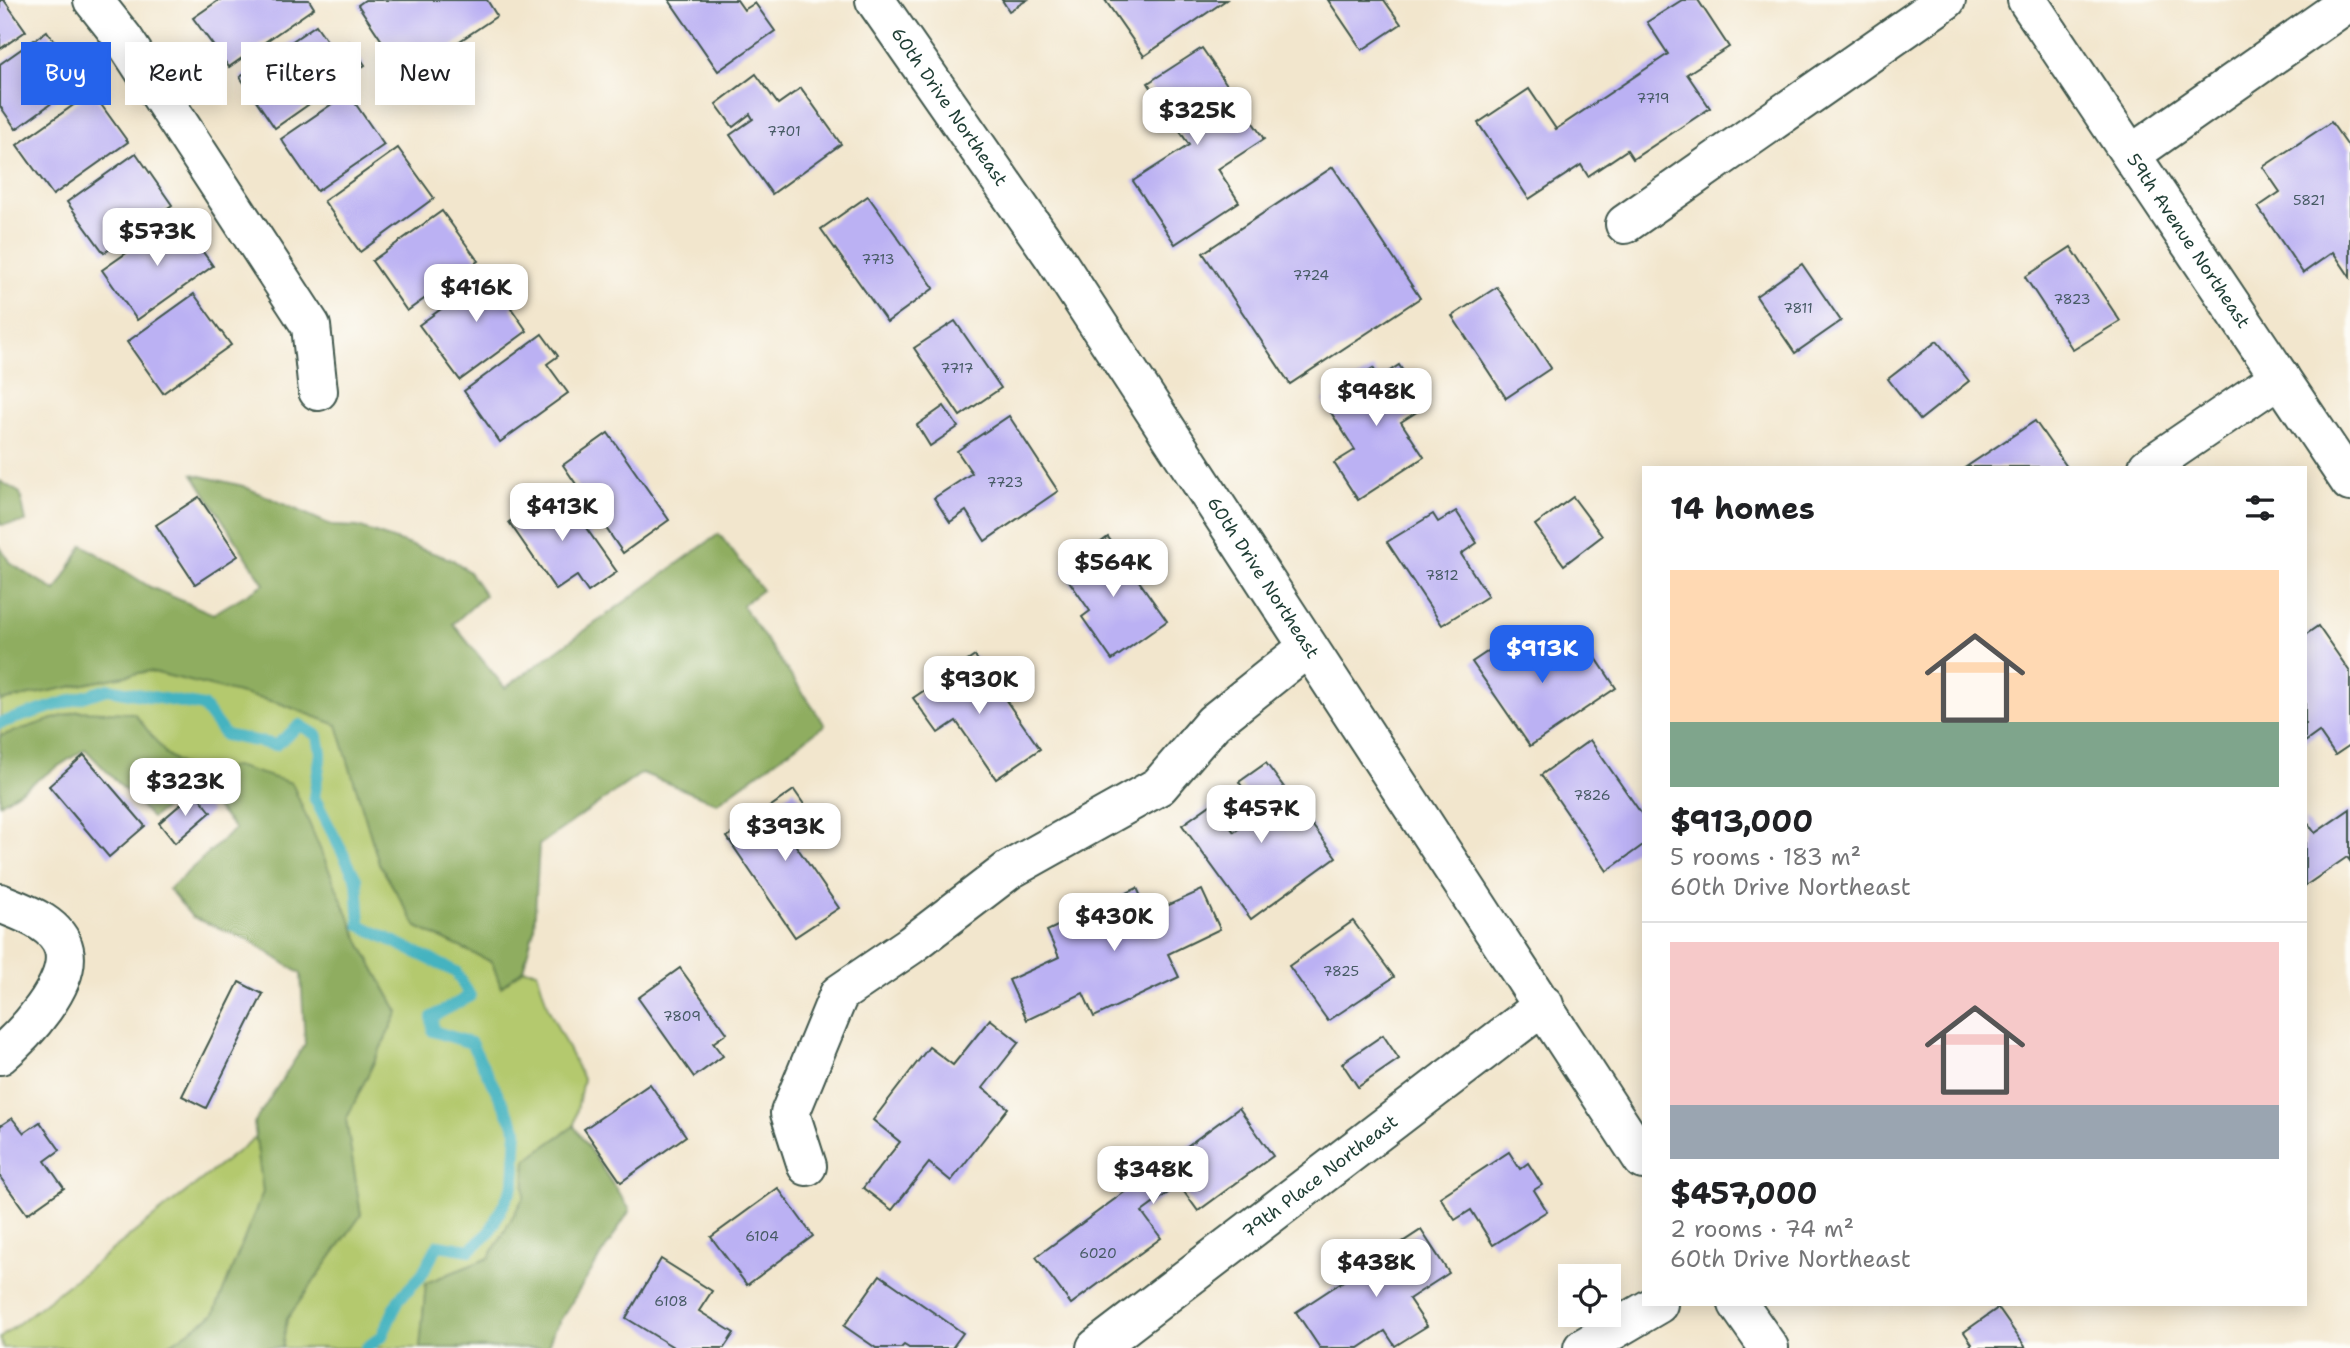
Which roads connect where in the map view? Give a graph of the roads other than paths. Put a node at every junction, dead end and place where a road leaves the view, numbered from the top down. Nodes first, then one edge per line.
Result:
1 (93, 0) edge
2 (875, 0) edge
3 (1946, 0) edge
4 (2027, 0) edge
5 (2350, 1) edge
6 (2132, 154) junction
7 (1625, 224) dead end
8 (2280, 377) junction
9 (318, 391) dead end
10 (2149, 466) edge
11 (2350, 482) edge
12 (1308, 646) junction
13 (0, 903) edge
14 (1544, 1005) junction
15 (0, 1055) edge
16 (1642, 1158) edge
17 (807, 1166) dead end
18 (1655, 1306) edge
19 (1739, 1306) edge
20 (1096, 1348) edge
21 (1583, 1348) edge
22 (1769, 1348) edge

1 - 9 street
2 - 12 street, 60th Drive Northeast
3 - 7 street
4 - 6 street, 59th Avenue Northeast
5 - 6 street
6 - 8 street, 59th Avenue Northeast
8 - 10 street
8 - 11 street, 59th Avenue Northeast
12 - 14 street, 60th Drive Northeast
12 - 17 street
13 - 15 street
14 - 16 street, 60th Drive Northeast
14 - 20 street, 79th Place Northeast
18 - 21 street
19 - 22 street

